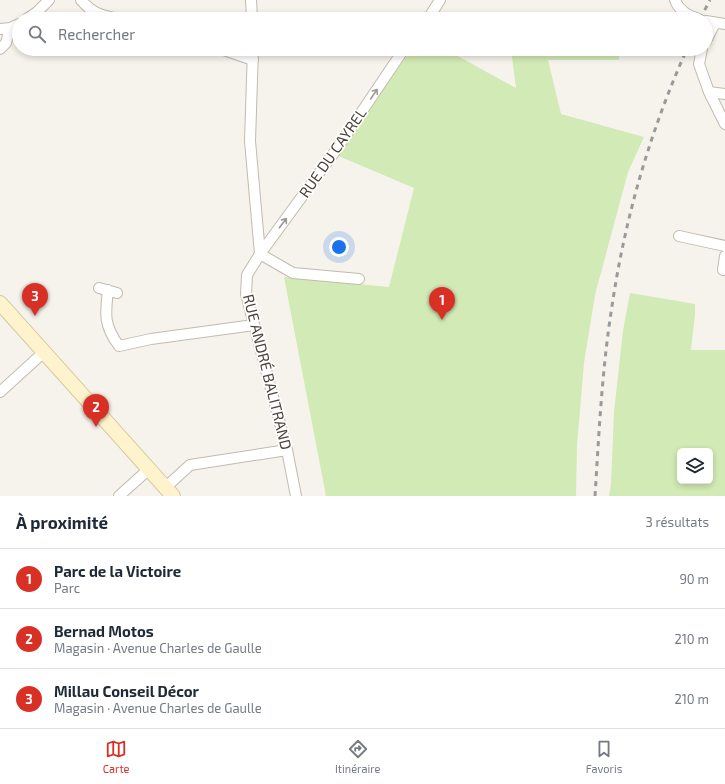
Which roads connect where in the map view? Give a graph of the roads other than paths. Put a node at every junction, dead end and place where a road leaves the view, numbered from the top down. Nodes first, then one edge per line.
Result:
1 (50, 0) edge
2 (81, 0) edge
3 (251, 0) edge
4 (440, 0) edge
5 (675, 0) edge
6 (37, 12) edge
7 (96, 12) edge
8 (252, 12) edge
9 (432, 12) edge
10 (684, 12) edge
11 (10, 27) edge
12 (0, 49) edge
13 (241, 56) edge
14 (253, 56) edge
15 (399, 56) edge
16 (701, 56) edge
17 (253, 60) junction
18 (709, 92) junction
19 (725, 94) edge
20 (725, 124) edge
21 (679, 236) dead end
22 (725, 246) edge
23 (260, 254) junction
24 (725, 256) edge
25 (723, 270) dead end
26 (358, 279) dead end
27 (108, 291) dead end
28 (0, 303) edge
29 (254, 325) junction
30 (44, 352) junction
31 (0, 392) edge
32 (287, 450) junction
33 (149, 469) junction
34 (170, 492) edge
35 (119, 496) edge
36 (296, 496) edge

1 - 6 street
2 - 7 street
3 - 8 street
4 - 9 street
5 - 10 street
11 - 12 street
13 - 17 street
14 - 17 street
23 -> 15 street, RUE DU CAYREL
16 - 18 street
17 - 23 street
18 - 19 street
18 - 20 street
21 - 22 street
23 - 26 street
23 - 29 street, RUE ANDRÉ BALITRAND
24 - 25 street
27 - 29 street
28 - 30 main road
29 - 32 street, RUE ANDRÉ BALITRAND
30 - 31 street
30 - 33 main road
32 - 34 street
32 - 36 street, RUE ANDRÉ BALITRAND
33 - 34 main road
33 - 35 street

